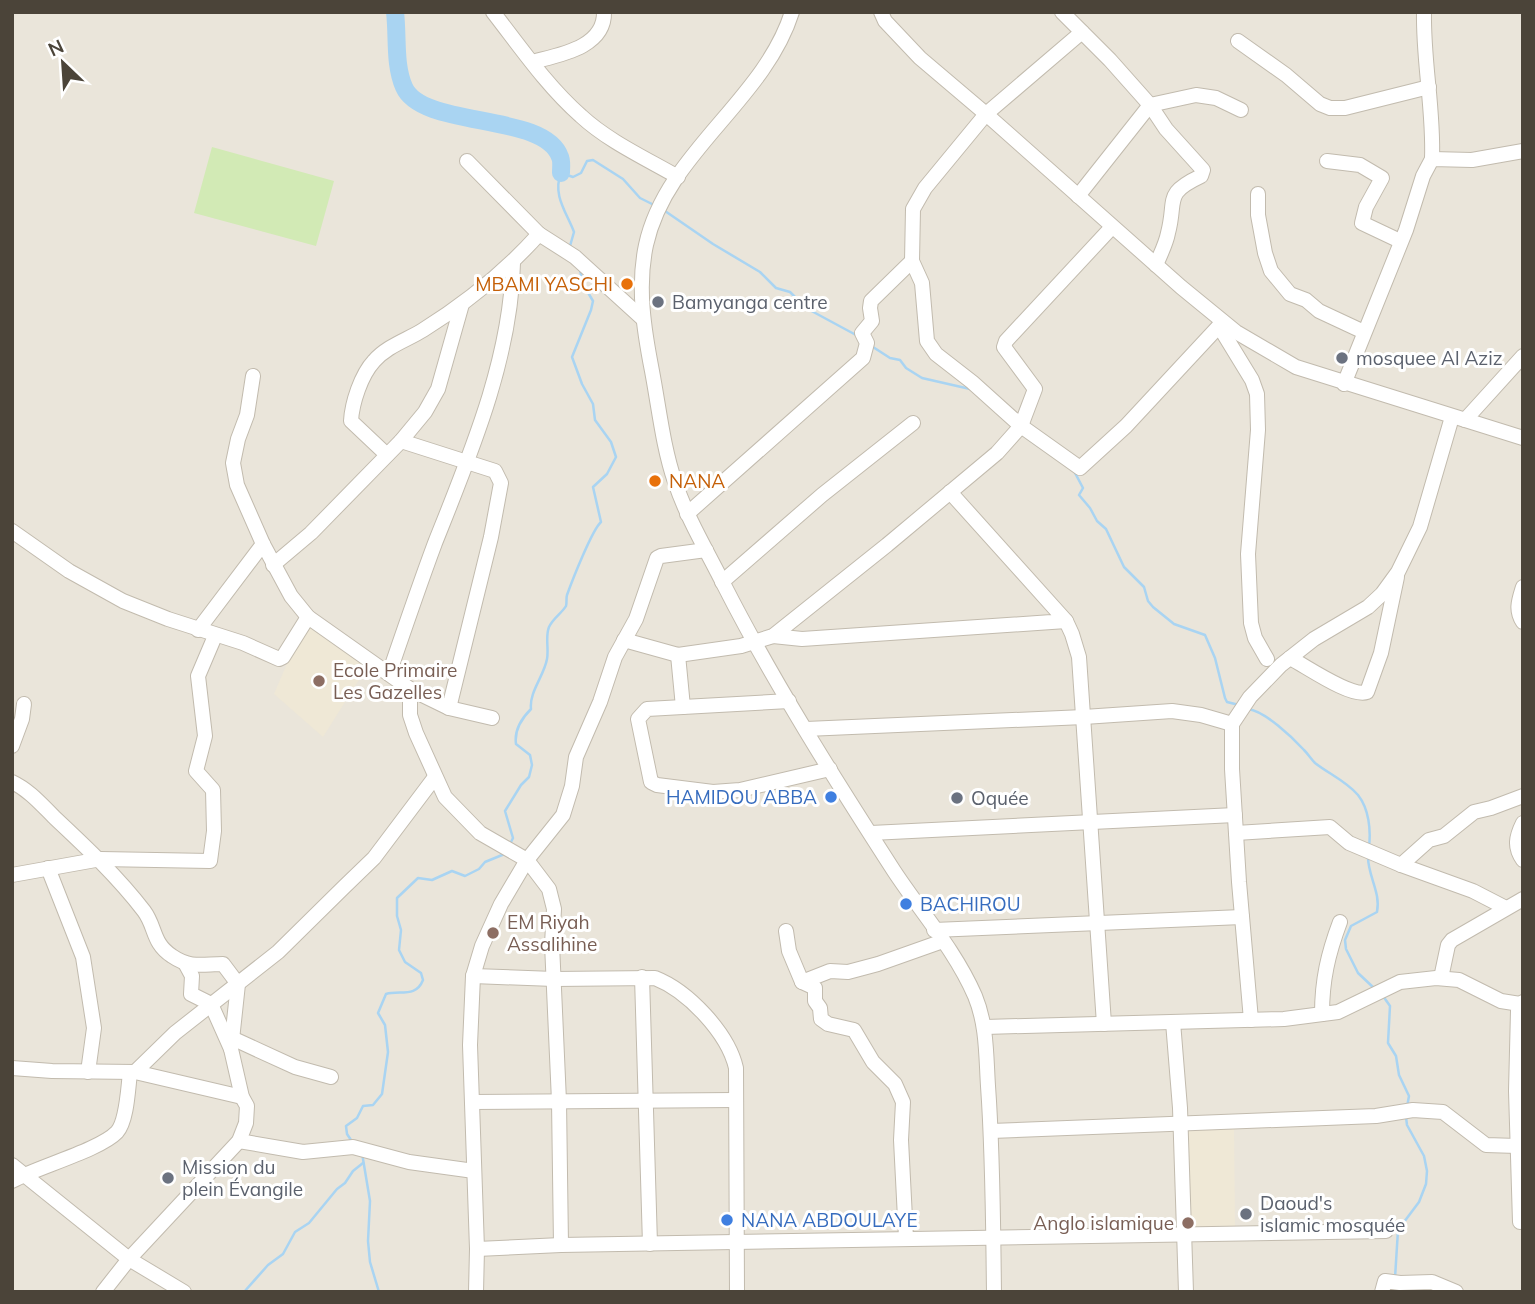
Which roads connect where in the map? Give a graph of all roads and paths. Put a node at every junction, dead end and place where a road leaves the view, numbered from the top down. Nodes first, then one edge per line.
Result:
1 (493, 12) edge
2 (604, 12) edge
3 (792, 12) edge
4 (881, 12) edge
5 (1062, 12) edge
6 (1423, 12) edge
7 (1082, 32) junction
8 (1238, 41) dead end
9 (532, 62) junction
10 (1429, 87) junction
11 (1150, 105) junction
12 (1241, 110) dead end
13 (986, 114) junction
14 (1523, 151) edge
15 (1432, 159) junction
16 (467, 161) dead end
17 (1327, 161) dead end
18 (678, 177) junction
19 (1258, 194) dead end
20 (1078, 196) junction
21 (1112, 227) junction
22 (539, 234) junction
23 (1400, 241) junction
24 (912, 261) junction
25 (513, 263) junction
26 (1156, 265) junction
27 (462, 304) junction
28 (642, 318) junction
29 (1221, 323) junction
30 (1364, 332) junction
31 (1523, 356) edge
32 (253, 376) dead end
33 (1344, 384) junction
34 (1458, 419) junction
35 (913, 423) dead end
36 (1019, 429) junction
37 (1523, 439) edge
38 (401, 441) junction
39 (387, 455) junction
40 (467, 462) junction
41 (950, 492) junction
42 (687, 514) junction
43 (12, 531) edge
44 (262, 544) junction
45 (706, 550) junction
46 (274, 565) junction
47 (1398, 572) junction
48 (722, 582) junction
49 (1523, 587) edge
50 (307, 617) junction
51 (1066, 621) junction
52 (1523, 622) edge
53 (198, 629) junction
54 (215, 636) junction
55 (773, 636) junction
56 (624, 640) junction
57 (755, 642) junction
58 (678, 655) junction
59 (1267, 659) junction
60 (1286, 662) junction
61 (389, 674) junction
62 (1263, 683) junction
63 (410, 689) junction
64 (789, 701) junction
65 (24, 704) dead end
66 (683, 707) junction
67 (449, 708) junction
68 (492, 718) dead end
69 (1084, 718) junction
70 (1234, 721) junction
71 (806, 729) junction
72 (12, 746) edge
73 (830, 769) junction
74 (435, 777) junction
75 (12, 782) edge
76 (1523, 796) edge
77 (1235, 816) junction
78 (1090, 821) junction
79 (1523, 823) edge
80 (871, 833) junction
81 (1236, 833) junction
82 (514, 854) junction
83 (101, 859) junction
84 (1523, 860) edge
85 (1401, 865) junction
86 (48, 868) junction
87 (12, 876) edge
88 (1523, 899) edge
89 (1506, 908) junction
90 (1242, 917) junction
91 (1340, 922) dead end
92 (1096, 924) junction
93 (786, 931) dead end
94 (938, 935) junction
95 (185, 963) junction
96 (474, 976) junction
97 (642, 977) junction
98 (1441, 978) junction
99 (554, 979) junction
100 (802, 982) junction
101 (238, 984) junction
102 (1521, 1003) edge
103 (211, 1004) junction
104 (1322, 1014) junction
105 (1251, 1020) junction
106 (1173, 1022) junction
107 (1104, 1024) junction
108 (985, 1027) junction
109 (232, 1044) junction
110 (12, 1068) edge
111 (88, 1072) junction
112 (132, 1073) junction
113 (331, 1076) dead end
114 (242, 1097) junction
115 (735, 1100) junction
116 (559, 1101) junction
117 (646, 1101) junction
118 (472, 1102) junction
119 (1520, 1119) edge
120 (1181, 1125) junction
121 (991, 1131) junction
122 (239, 1141) junction
123 (1517, 1146) junction
124 (474, 1171) junction
125 (16, 1174) edge
126 (1520, 1222) dead end
127 (1386, 1231) dead end
128 (1183, 1234) junction
129 (906, 1238) junction
130 (993, 1238) junction
131 (650, 1244) junction
132 (736, 1244) junction
133 (561, 1245) junction
134 (477, 1249) junction
135 (129, 1259) junction
136 (1383, 1286) edge
137 (103, 1292) edge
138 (184, 1292) edge
139 (476, 1292) edge
140 (737, 1292) edge
141 (994, 1292) edge
142 (1186, 1292) edge
143 (1455, 1292) edge

1 - 9 street
2 - 9 street
3 - 18 street
4 - 13 street
5 - 7 street
6 - 10 street
7 - 11 street
7 - 13 street
8 - 10 street
9 - 18 street
10 - 15 street
11 - 12 street
11 - 20 street
11 - 26 street
13 - 20 street
13 - 24 street
14 - 15 street
15 - 23 street
16 - 22 street
17 - 23 street
18 - 28 street
19 - 30 street
20 - 21 street
21 - 26 street
21 - 36 street
22 - 25 street
22 - 28 street
23 - 30 street
24 - 36 street
24 - 42 street
25 - 27 street
25 - 40 street
26 - 29 street
27 - 38 street
27 - 39 street
28 - 42 street
29 - 33 street
29 - 36 street
29 - 59 street
30 - 33 street
31 - 34 street
32 - 44 street
33 - 34 street
34 - 37 street
34 - 47 street
35 - 48 street
36 - 41 street
38 - 39 street
38 - 40 street
39 - 46 street
40 - 61 street
40 - 67 street
41 - 51 street
41 - 55 street
42 - 45 street
43 - 53 street
44 - 46 street
44 - 53 street
45 - 48 street
45 - 56 street
46 - 50 street
47 - 60 street
47 - 60 street
48 - 57 street
49 - 52 street
50 - 54 street
50 - 61 street
51 - 55 street
51 - 69 street
53 - 54 street
54 - 83 street
55 - 57 street
56 - 58 street
56 - 82 street
57 - 58 street
57 - 64 street
58 - 66 street
59 - 60 street
59 - 62 street
60 - 62 street
61 - 63 street
62 - 70 street
63 - 67 street
63 - 74 street
64 - 66 street
64 - 71 street
65 - 72 street
66 - 73 street
67 - 68 street
69 - 70 street
69 - 71 street
69 - 78 street
70 - 77 street
71 - 73 street
73 - 80 street
74 - 82 street
74 - 101 street
75 - 83 street
76 - 85 street
77 - 78 street
77 - 81 street
78 - 80 street
78 - 92 street
79 - 84 street
80 - 94 street
81 - 85 street
81 - 90 street
82 - 96 street
82 - 99 street
83 - 86 street
83 - 95 street
85 - 89 street
86 - 87 street
86 - 111 street
88 - 89 street
89 - 98 street
90 - 92 street
90 - 105 street
91 - 104 street
92 - 94 street
92 - 107 street
93 - 100 street
94 - 100 street
94 - 108 street
95 - 101 street
95 - 103 street
96 - 99 street
96 - 118 street
97 - 99 street
97 - 115 street
97 - 117 street
98 - 102 street
98 - 104 street
99 - 116 street
100 - 129 street
101 - 103 street
101 - 109 street
102 - 119 street
103 - 109 street
103 - 112 street
104 - 105 street
105 - 106 street
106 - 107 street
106 - 120 street
107 - 108 street
108 - 121 street
109 - 113 street
109 - 114 street
110 - 111 street
111 - 112 street
112 - 114 street
112 - 125 street
114 - 122 street
115 - 117 street
115 - 132 street
116 - 117 street
116 - 118 street
116 - 133 street
117 - 131 street
118 - 124 street
119 - 123 street
120 - 121 street
120 - 123 street
120 - 128 street
121 - 130 street
122 - 124 street
122 - 135 street
123 - 126 street
124 - 134 street
125 - 135 street
127 - 128 street
128 - 130 street
128 - 142 street
129 - 130 street
129 - 132 street
130 - 141 street
131 - 132 street
131 - 133 street
132 - 140 street
133 - 134 street
134 - 139 street
135 - 137 street
135 - 138 street
136 - 143 street

